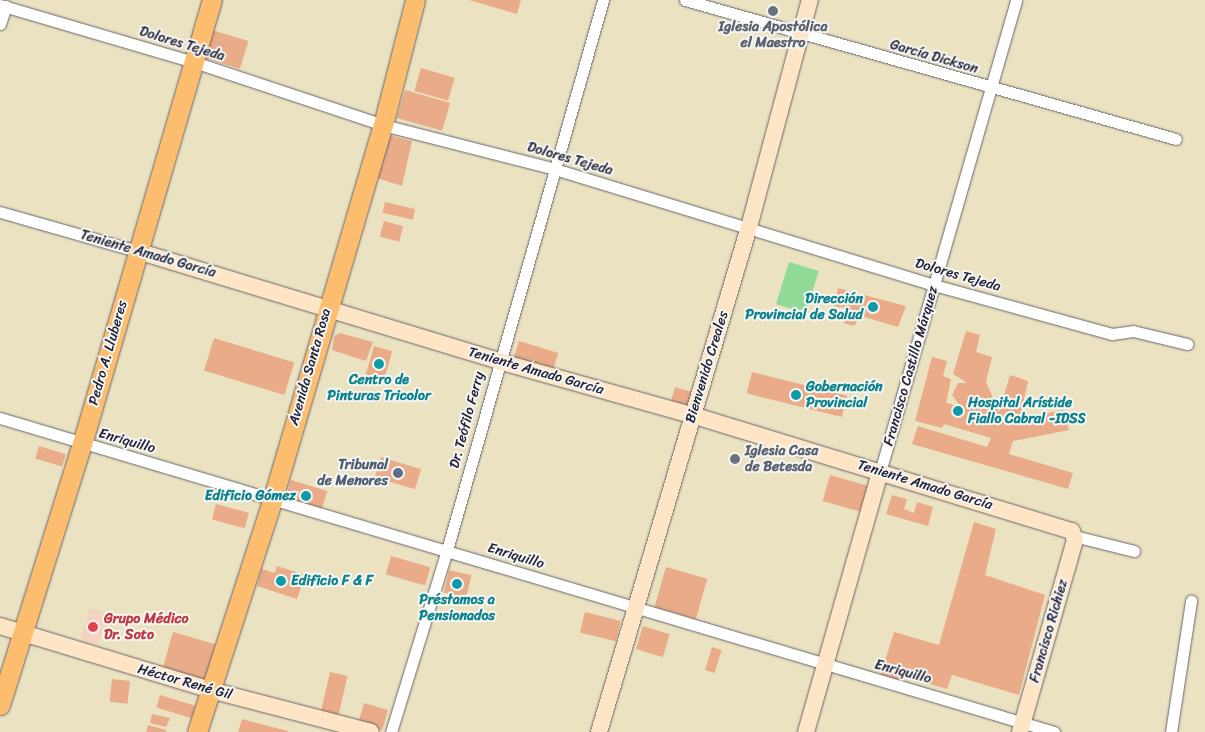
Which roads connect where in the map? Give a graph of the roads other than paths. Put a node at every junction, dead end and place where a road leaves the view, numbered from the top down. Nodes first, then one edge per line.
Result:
1 (212, 0) edge
2 (415, 0) edge
3 (603, 0) edge
4 (685, 0) edge
5 (810, 0) edge
6 (1016, 0) edge
7 (3, 5) edge
8 (0, 24) edge
9 (800, 35) junction
10 (194, 62) junction
11 (991, 89) junction
12 (383, 125) junction
13 (1176, 139) dead end
14 (555, 169) junction
15 (0, 212) edge
16 (749, 227) junction
17 (137, 251) junction
18 (934, 285) junction
19 (327, 308) junction
20 (1187, 344) dead end
21 (498, 362) junction
22 (692, 415) junction
23 (0, 418) edge
24 (82, 444) junction
25 (880, 472) junction
26 (273, 498) junction
27 (1073, 534) junction
28 (447, 550) junction
29 (1134, 551) dead end
30 (1191, 601) dead end
31 (635, 609) junction
32 (0, 626) edge
33 (21, 632) junction
34 (826, 666) junction
35 (210, 690) junction
36 (0, 705) edge
37 (1022, 726) edge
38 (197, 732) edge
39 (371, 732) edge
40 (391, 732) edge
41 (599, 732) edge
42 (806, 732) edge
43 (1054, 732) edge
44 (1171, 732) edge

1 - 10 main road, Pedro A. Lluberes
2 - 12 main road, Avenida Santa Rosa
3 - 14 street, Dr. Teófilo Ferry
4 - 9 street, García Dickson
5 - 9 main road, Bienvenido Creales
6 - 11 street, Francisco Castillo Márquez
7 - 8 street
7 - 10 street, Dolores Tejeda
9 - 11 street, García Dickson
9 - 16 main road, Bienvenido Creales
10 - 12 street, Dolores Tejeda
10 - 17 main road, Pedro A. Lluberes
11 - 13 street, García Dickson
11 - 18 street, Francisco Castillo Márquez
12 - 14 street, Dolores Tejeda
12 - 19 main road, Avenida Santa Rosa
14 - 16 street, Dolores Tejeda
14 - 21 street, Dr. Teófilo Ferry
15 - 17 street, Teniente Amado García
16 - 18 street, Dolores Tejeda
16 - 22 main road, Bienvenido Creales
17 - 19 main road, Teniente Amado García
17 - 24 main road, Pedro A. Lluberes
18 - 20 street, Dolores Tejeda
18 - 25 street, Francisco Castillo Márquez
19 - 21 main road, Teniente Amado García
19 - 26 main road, Avenida Santa Rosa
21 - 22 main road, Teniente Amado García
21 - 28 street, Dr. Teófilo Ferry
22 - 25 main road, Teniente Amado García
22 - 31 main road, Bienvenido Creales
23 - 24 street, Enriquillo
24 - 26 street, Enriquillo
24 - 33 main road, Pedro A. Lluberes
25 - 27 main road, Teniente Amado García
25 - 34 main road, Francisco Castillo Márquez
26 - 28 street, Enriquillo
26 - 35 main road, Avenida Santa Rosa
27 - 29 street
27 - 37 main road, Francisco Richiez
28 - 31 street, Enriquillo
28 - 40 street, Dr. Teófilo Ferry
30 - 44 street
31 - 34 street, Enriquillo
31 - 41 main road, Bienvenido Creales
32 - 33 main road, Héctor René Gil
33 - 35 main road, Héctor René Gil
33 - 36 main road, Pedro A. Lluberes
34 - 37 street, Enriquillo
34 - 42 main road, Francisco Castillo Márquez
35 - 38 main road, Avenida Santa Rosa
35 - 39 main road, Héctor René Gil
37 - 43 street, Enriquillo

